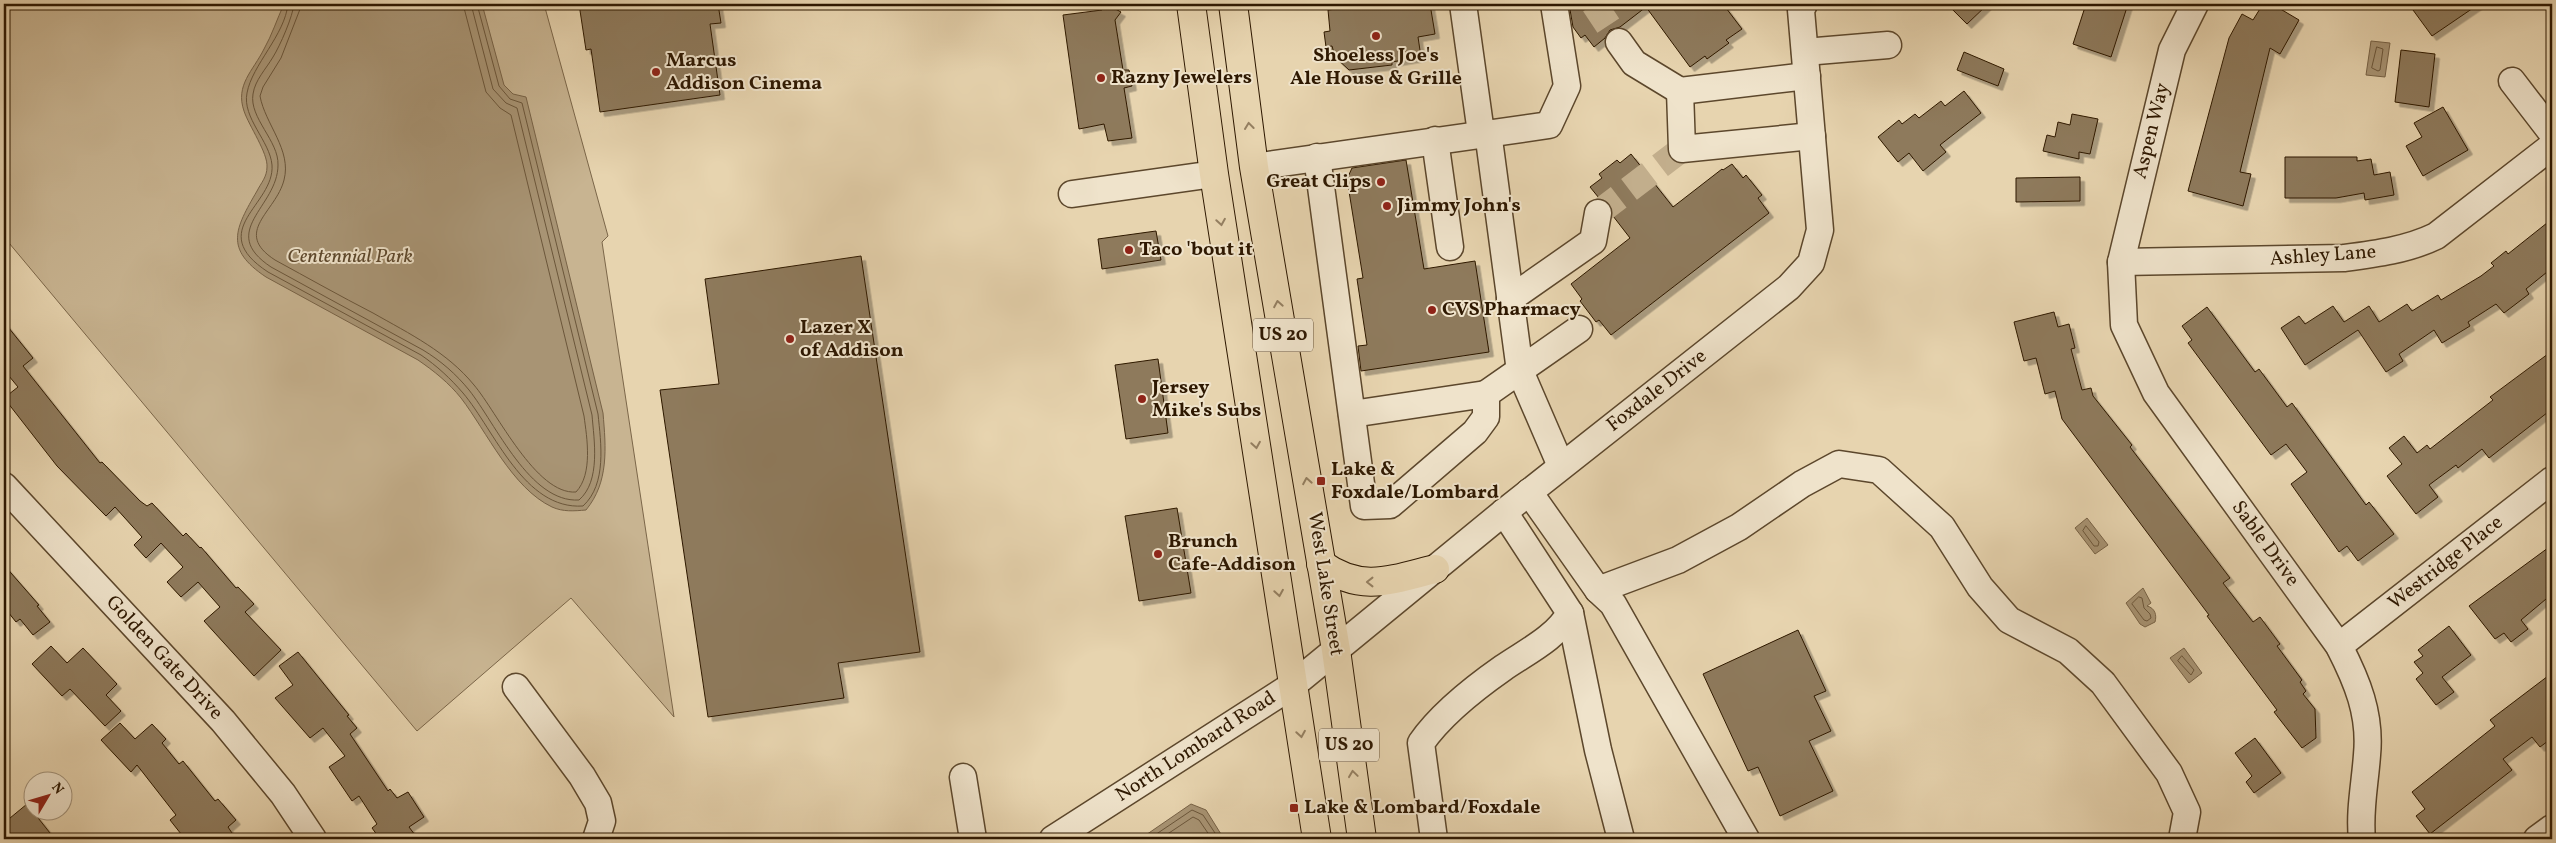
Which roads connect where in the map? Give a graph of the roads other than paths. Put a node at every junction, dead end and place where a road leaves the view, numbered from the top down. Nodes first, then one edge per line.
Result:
1 (1191, 4) edge
2 (1234, 4) edge
3 (1463, 4) edge
4 (1554, 4) edge
5 (1804, 4) edge
6 (2195, 4) edge
7 (1618, 42) tunnel mouth
8 (1888, 45) dead end
9 (1806, 64) junction
10 (2512, 81) dead end
11 (1680, 91) junction
12 (1484, 133) junction
13 (2552, 134) edge
14 (1812, 136) junction
15 (1435, 140) junction
16 (2552, 146) edge
17 (1318, 157) junction
18 (1254, 167) junction
19 (1214, 174) junction
20 (1072, 194) dead end
21 (1598, 213) tunnel mouth
22 (1450, 247) dead end
23 (2121, 262) junction
24 (1510, 299) junction
25 (1579, 329) dead end
26 (1520, 371) junction
27 (1486, 394) junction
28 (1352, 414) junction
29 (1561, 466) junction
30 (2552, 480) edge
31 (1529, 492) junction
32 (7, 498) edge
33 (1504, 512) junction
34 (1321, 564) junction
35 (1435, 569) junction
36 (1598, 590) junction
37 (1570, 613) junction
38 (2339, 646) junction
39 (1336, 650) junction
40 (1293, 686) junction
41 (516, 687) dead end
42 (963, 777) dead end
43 (2552, 828) edge
44 (312, 839) edge
45 (596, 839) edge
46 (972, 839) edge
47 (1053, 839) edge
48 (1317, 839) edge
49 (1362, 839) edge
50 (1434, 839) edge
51 (1620, 839) edge
52 (1746, 839) edge
53 (2182, 839) edge
54 (2362, 839) edge
55 (2537, 839) edge

1 - 19 main road, US 20
18 -> 2 main road, West Lake Street / US 20
3 - 12 street
4 - 12 street
5 - 9 street, Foxdale Drive
6 - 23 street, Aspen Way
7 - 11 street
8 - 9 street
9 - 11 street
9 - 14 street, Foxdale Drive
10 - 13 street
11 - 14 street
12 - 15 street
12 - 24 street
14 - 29 street, Foxdale Drive
15 - 17 street
15 - 22 street
16 - 23 street, Ashley Lane
17 - 18 street
17 - 28 street
34 -> 18 main road, West Lake Street / US 20
19 - 20 street
19 -> 40 main road, US 20
21 - 24 street
23 - 38 street, Sable Drive
24 - 26 street
25 - 26 street
26 - 27 street
26 - 29 street
27 - 28 street
27 - 28 street
29 - 31 street, Foxdale Drive
30 - 38 street, Westridge Place
31 - 33 street, Foxdale Drive
31 - 36 street
32 - 44 street, Golden Gate Drive
33 - 35 street, Foxdale Drive
33 - 37 street
35 -> 34 main road
34 - 39 main road, West Lake Street / US 20
35 - 39 street, Foxdale Drive
36 - 52 street
36 - 53 street
37 - 50 street
37 - 51 street
38 - 54 street, Sable Drive
39 - 40 street, North Lombard Road
49 -> 39 main road, West Lake Street / US 20
40 - 47 street, North Lombard Road
40 -> 48 main road, US 20
41 - 45 street
42 - 46 street
43 - 55 street

